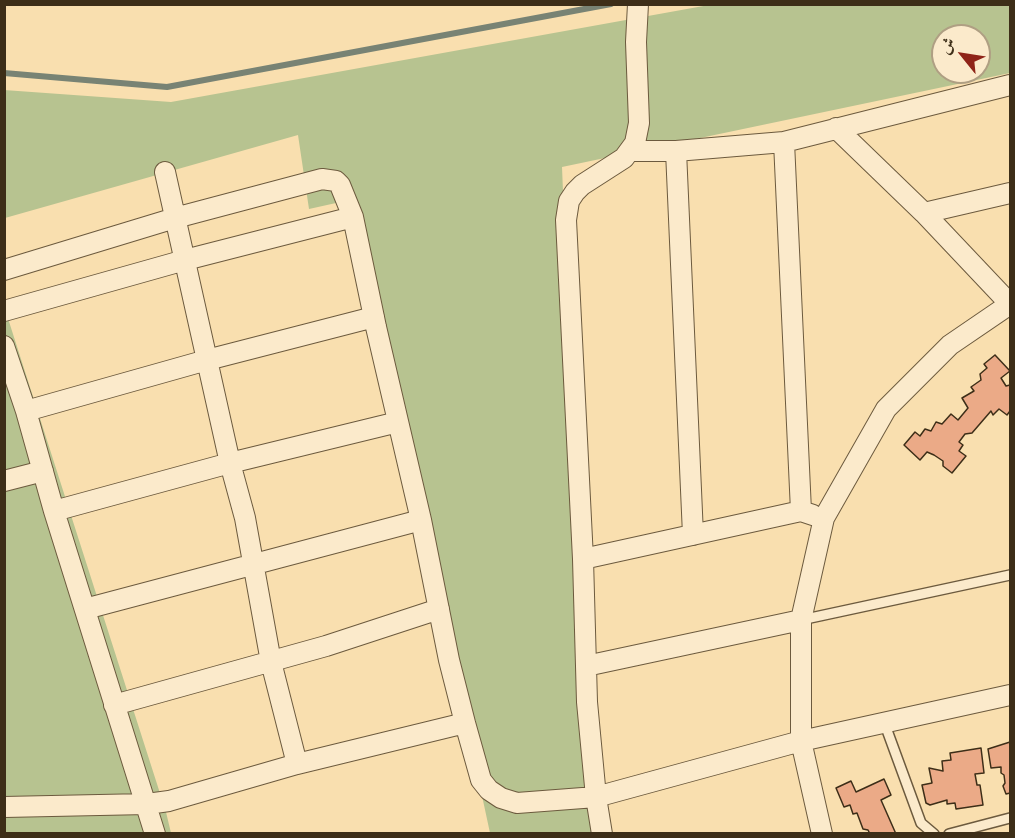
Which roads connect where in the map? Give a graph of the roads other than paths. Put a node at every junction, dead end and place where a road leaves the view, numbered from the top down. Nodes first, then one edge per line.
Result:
1 (638, 4) edge
2 (1011, 85) edge
3 (836, 128) junction
4 (784, 142) junction
5 (631, 151) junction
6 (676, 151) junction
7 (165, 172) dead end
8 (1011, 193) edge
9 (924, 213) junction
10 (353, 217) junction
11 (176, 218) junction
12 (185, 260) junction
13 (4, 270) edge
14 (1011, 304) edge
15 (4, 311) edge
16 (374, 317) junction
17 (4, 346) edge
18 (207, 360) junction
19 (26, 411) junction
20 (398, 422) junction
21 (230, 463) junction
22 (43, 471) junction
23 (4, 480) edge
24 (54, 511) junction
25 (801, 511) junction
26 (824, 518) junction
27 (421, 520) junction
28 (693, 536) junction
29 (583, 559) junction
30 (253, 564) junction
31 (1011, 575) edge
32 (85, 609) junction
33 (439, 609) junction
34 (801, 620) junction
35 (271, 662) junction
36 (586, 666) junction
37 (1011, 695) edge
38 (114, 705) junction
39 (884, 722) junction
40 (465, 723) junction
41 (801, 741) junction
42 (297, 764) junction
43 (596, 798) junction
44 (147, 804) junction
45 (4, 807) edge
46 (1011, 818) edge
47 (155, 834) edge
48 (602, 834) edge
49 (822, 834) edge
50 (934, 834) edge
51 (950, 834) edge

1 - 5 street
2 - 3 street
3 - 4 street
3 - 9 street
4 - 6 street
4 - 25 street
5 - 6 street
5 - 29 street
6 - 28 street
7 - 11 street
8 - 9 street
9 - 14 street
10 - 11 street
10 - 12 street
10 - 16 street
11 - 12 street
11 - 13 street
12 - 15 street
12 - 18 street
14 - 26 street
16 - 18 street
16 - 20 street
17 - 19 street
18 - 19 street
18 - 21 street
19 - 22 street
20 - 21 street
20 - 27 street
21 - 24 street
21 - 30 street
22 - 23 street
22 - 24 street
24 - 32 street
25 - 26 street
25 - 28 street
26 - 34 street
27 - 30 street
27 - 33 street
28 - 29 street
29 - 36 street
30 - 32 street
30 - 35 street
31 - 34 lane
32 - 38 street
33 - 35 street
33 - 40 street
34 - 36 street
34 - 41 street
35 - 38 street
35 - 42 street
36 - 43 street
37 - 39 street
38 - 44 street
39 - 41 street
39 - 50 lane
40 - 42 street
40 - 43 street
41 - 43 street
41 - 49 street
42 - 44 street
43 - 48 street
44 - 45 street
44 - 47 street
46 - 51 lane

